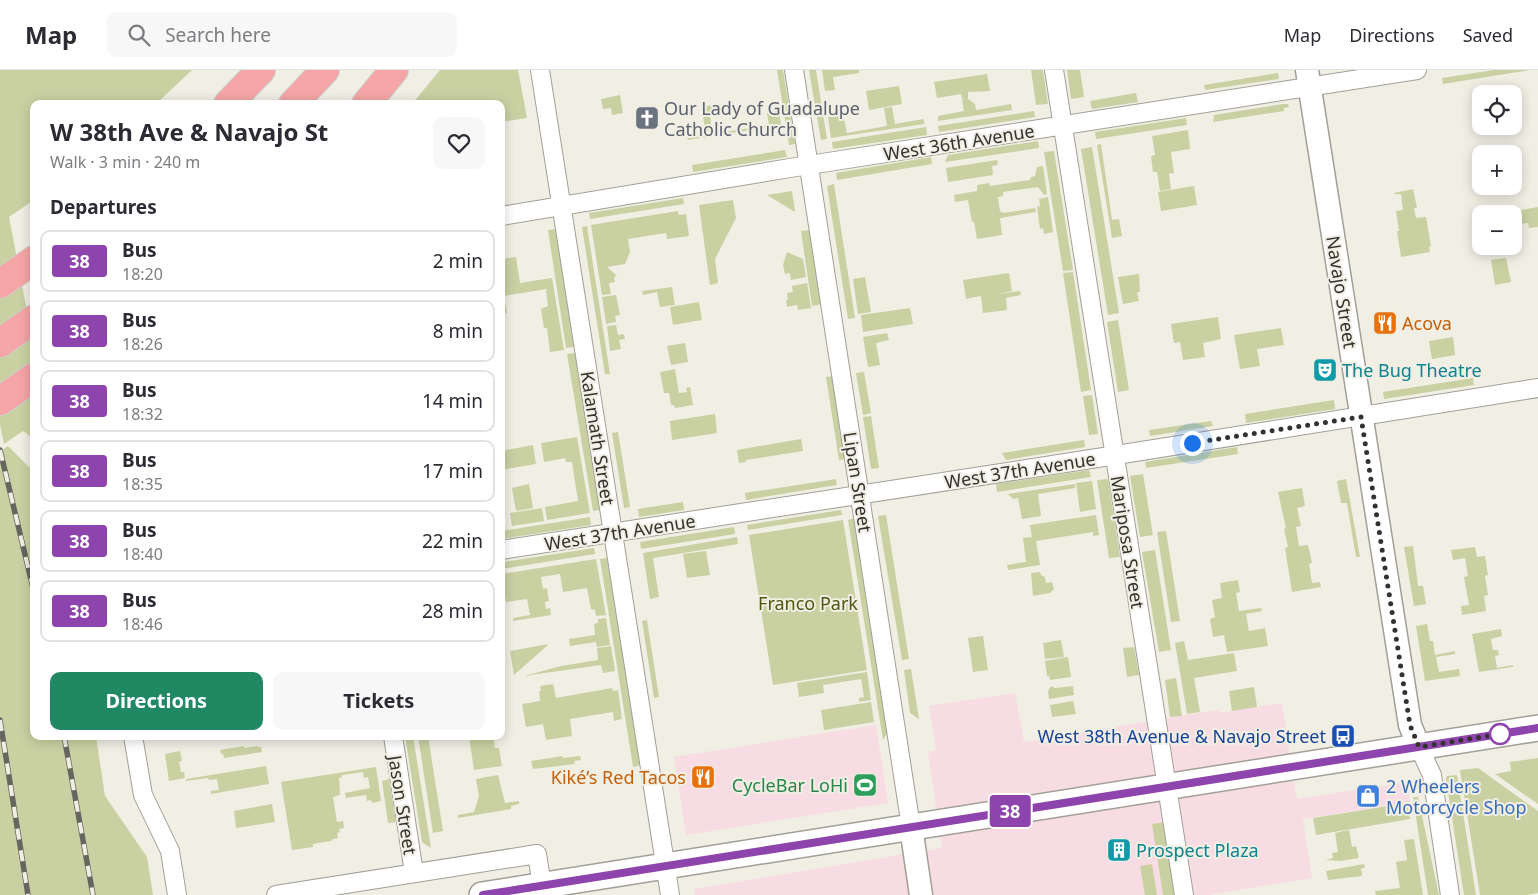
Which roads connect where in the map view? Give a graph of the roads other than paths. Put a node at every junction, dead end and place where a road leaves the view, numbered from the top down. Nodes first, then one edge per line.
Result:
1 (261, 70) edge
2 (325, 70) edge
3 (394, 70) edge
4 (540, 70) edge
5 (794, 70) edge
6 (1054, 70) edge
7 (1417, 70) edge
8 (1308, 79) edge
9 (232, 100) edge
10 (297, 100) edge
11 (369, 100) edge
12 (1062, 126) junction
13 (809, 166) junction
14 (562, 206) junction
15 (505, 215) edge
16 (29, 264) edge
17 (0, 284) edge
18 (30, 321) edge
19 (0, 343) edge
20 (30, 381) edge
21 (1538, 388) edge
22 (0, 401) edge
23 (1361, 417) junction
24 (1114, 456) junction
25 (860, 496) junction
26 (613, 534) junction
27 (505, 549) edge
28 (1538, 728) edge
29 (134, 740) edge
30 (393, 740) edge
31 (1419, 747) junction
32 (1167, 787) junction
33 (911, 827) junction
34 (666, 866) junction
35 (414, 873) junction
36 (542, 886) junction
37 (177, 895) edge
38 (276, 895) edge
39 (482, 895) edge
40 (670, 895) edge
41 (921, 895) edge
42 (1184, 895) edge
43 (1450, 895) edge

1 - 9 highway
2 - 10 highway
3 - 11 highway
4 - 14 street, Kalamath Street
5 - 13 street, Lipan Street
6 - 12 street, Mariposa Street
7 - 8 street, West 36th Avenue
8 - 12 street, West 36th Avenue
8 - 23 street, Navajo Street
12 - 13 street, West 36th Avenue
12 - 24 street, Mariposa Street
13 - 14 street, West 36th Avenue
13 - 25 street, Lipan Street
14 - 15 street, West 36th Avenue
14 - 26 street, Kalamath Street
16 - 17 highway
18 - 19 highway
20 - 22 highway
21 - 23 street, West 37th Avenue
23 - 24 street, West 37th Avenue
23 - 31 street, Navajo Street
24 - 25 street, West 37th Avenue
24 - 32 street, Mariposa Street
25 - 26 street, West 37th Avenue
25 - 33 street, Lipan Street
26 - 27 street, West 37th Avenue
26 - 34 street, Kalamath Street
28 - 31 main road
29 - 37 street
30 - 35 street, Jason Street
31 - 32 main road
31 - 43 street, Navajo Street
32 - 33 main road
32 - 42 street, Mariposa Street
33 - 34 main road
33 - 41 street, Lipan Street
34 - 36 main road
34 - 40 street, Kalamath Street
35 - 36 street
35 - 38 street
36 - 39 main road

